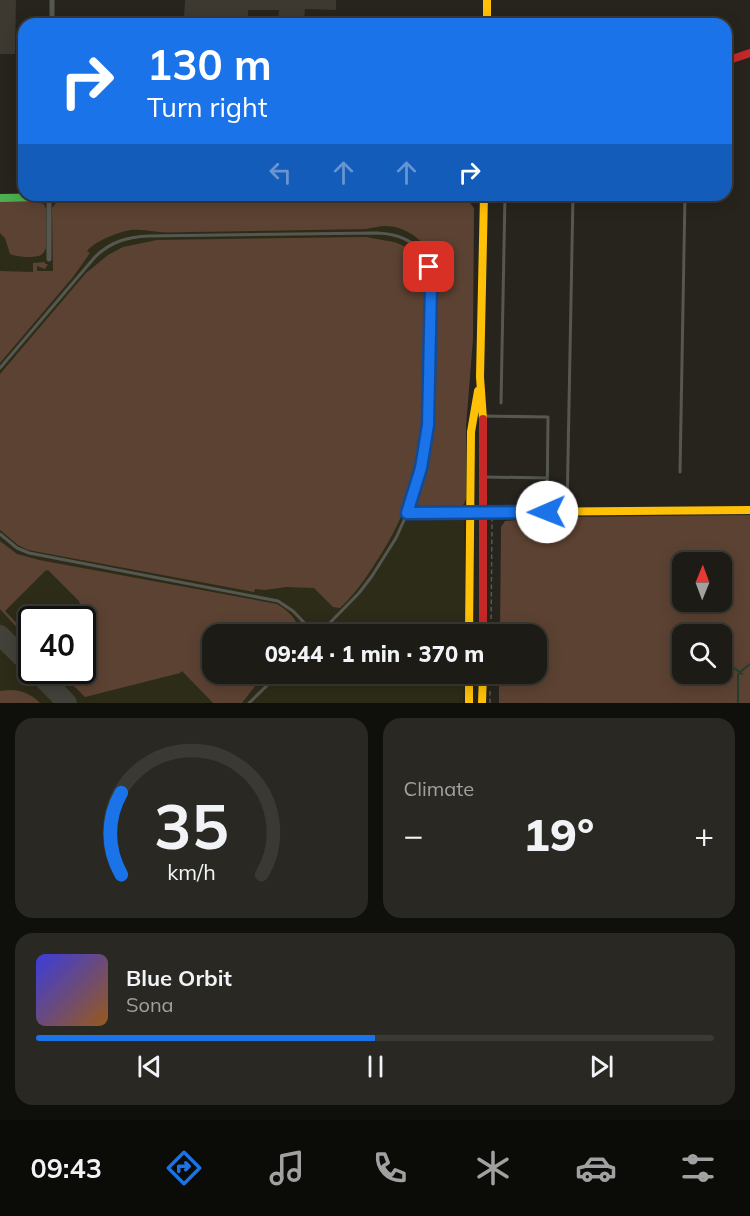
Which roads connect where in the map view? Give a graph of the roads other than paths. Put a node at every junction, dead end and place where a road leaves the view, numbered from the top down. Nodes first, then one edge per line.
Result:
1 (52, 0) edge
2 (487, 0) edge
3 (52, 18) edge
4 (487, 18) edge
5 (750, 53) edge
6 (732, 60) edge
7 (18, 197) edge
8 (0, 198) edge
9 (49, 201) edge
10 (484, 201) edge
11 (505, 201) edge
12 (573, 201) edge
13 (684, 201) edge
14 (49, 259) dead end
15 (0, 368) edge
16 (480, 377) junction
17 (501, 403) dead end
18 (483, 416) junction
19 (680, 472) dead end
20 (483, 477) junction
21 (547, 478) junction
22 (750, 510) edge
23 (547, 512) junction
24 (567, 512) junction
25 (407, 513) junction
26 (470, 513) junction
27 (483, 513) junction
28 (0, 534) edge
29 (306, 624) edge
30 (328, 624) edge
31 (469, 624) edge
32 (483, 624) edge
33 (269, 684) edge
34 (469, 684) edge
35 (483, 684) edge
36 (249, 703) edge
37 (469, 703) edge
38 (482, 703) edge

1 - 3 street
2 - 4 street
5 - 6 street
7 - 8 street
9 - 14 street
10 - 16 street
11 - 17 lane
12 - 24 lane
13 - 19 lane
15 - 25 lane
16 - 18 street
16 - 26 street
18 - 20 street
18 - 21 lane
20 - 21 lane
20 - 27 street
21 - 23 lane
22 - 24 street
23 - 24 street
23 - 27 street
25 - 26 street
25 - 30 lane
26 - 27 street
26 - 31 street
27 - 32 street
28 - 29 lane
33 - 36 lane
34 - 37 street
35 - 38 street

